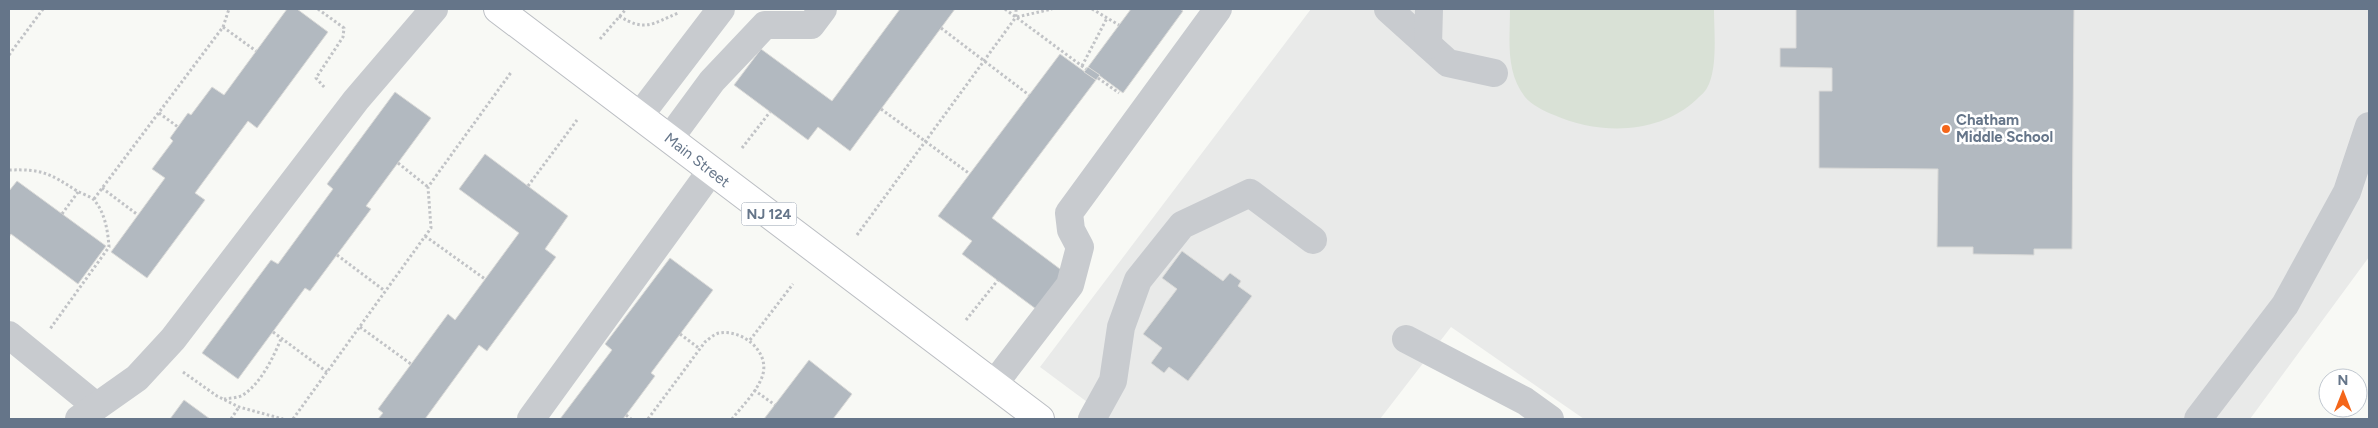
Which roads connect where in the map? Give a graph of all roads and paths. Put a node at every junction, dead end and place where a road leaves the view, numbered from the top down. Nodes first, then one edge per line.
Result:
1 (43, 9) edge
2 (229, 9) edge
3 (318, 9) edge
4 (434, 9) edge
5 (498, 9) edge
6 (626, 9) edge
7 (721, 9) edge
8 (823, 9) edge
9 (1005, 9) edge
10 (1016, 9) edge
11 (1052, 9) edge
12 (1092, 9) edge
13 (1218, 9) edge
14 (1388, 9) edge
15 (1428, 9) edge
16 (682, 11) dead end
17 (619, 16) junction
18 (1016, 17) junction
19 (1107, 18) junction
20 (1119, 25) dead end
21 (223, 27) junction
22 (941, 28) dead end
23 (600, 39) dead end
24 (1428, 45) junction
25 (256, 51) dead end
26 (9, 55) edge
27 (984, 61) junction
28 (1082, 66) junction
29 (1086, 69) dead end
30 (512, 71) dead end
31 (1494, 73) dead end
32 (1029, 95) dead end
33 (881, 109) dead end
34 (347, 112) junction
35 (770, 112) dead end
36 (158, 113) junction
37 (640, 116) junction
38 (577, 120) dead end
39 (2369, 126) edge
40 (178, 127) dead end
41 (670, 138) junction
42 (926, 141) junction
43 (742, 148) dead end
44 (398, 163) dead end
45 (9, 170) edge
46 (711, 171) junction
47 (970, 174) dead end
48 (528, 186) dead end
49 (428, 187) junction
50 (102, 188) junction
51 (78, 192) junction
52 (94, 199) junction
53 (62, 214) dead end
54 (138, 215) dead end
55 (856, 235) dead end
56 (426, 236) junction
57 (1313, 240) dead end
58 (337, 255) dead end
59 (486, 279) dead end
60 (998, 280) dead end
61 (793, 284) dead end
62 (386, 291) junction
63 (966, 320) dead end
64 (360, 327) junction
65 (273, 332) dead end
66 (9, 334) edge
67 (680, 334) dead end
68 (281, 339) junction
69 (1406, 339) dead end
70 (750, 340) junction
71 (700, 349) junction
72 (32, 353) junction
73 (159, 355) junction
74 (411, 364) dead end
75 (327, 372) junction
76 (994, 384) junction
77 (754, 390) junction
78 (223, 399) junction
79 (775, 405) dead end
80 (239, 407) junction
81 (88, 413) edge
82 (626, 415) dead end
83 (296, 418) edge
84 (231, 419) edge
85 (283, 419) edge
86 (531, 419) edge
87 (631, 419) edge
88 (648, 419) edge
89 (732, 419) edge
90 (1040, 419) edge
91 (1092, 419) edge
92 (1550, 419) edge
93 (2198, 419) edge

1 - 26 path
2 - 21 path
3 - 34 path
4 - 34 lane
5 - 37 main road, Main Street / NJ 124
6 - 17 path
7 - 37 lane
8 - 41 lane
9 - 18 path
10 - 18 path
11 - 18 path
12 - 19 path
13 - 76 lane
14 - 24 lane
15 - 24 lane
16 - 17 path
17 - 23 path
18 - 27 path
18 - 28 path
19 - 20 path
19 - 28 path
21 - 25 path
21 - 36 path
22 - 27 path
24 - 31 lane
27 - 32 path
27 - 42 path
28 - 29 path
30 - 49 path
33 - 42 path
34 - 73 lane
35 - 43 path
36 - 40 path
36 - 50 path
37 - 41 main road, Main Street / NJ 124
38 - 48 path
39 - 93 lane
41 - 46 main road, Main Street / NJ 124
42 - 47 path
42 - 55 path
44 - 49 path
45 - 51 path
46 - 76 main road, Main Street / NJ 124
46 - 86 lane
49 - 56 path
50 - 52 path
50 - 54 path
51 - 52 path
51 - 53 path
52 - 72 path
56 - 59 path
56 - 62 path
57 - 91 lane
58 - 62 path
60 - 63 path
61 - 70 path
62 - 64 path
64 - 74 path
64 - 75 path
65 - 68 path
66 - 72 lane
67 - 71 path
68 - 75 path
68 - 78 path
69 - 92 lane
70 - 71 path
70 - 77 path
71 - 88 path
72 - 81 lane
73 - 78 path
73 - 81 lane
75 - 83 path
76 - 90 main road, Main Street / NJ 124
77 - 79 path
77 - 89 path
78 - 80 path
80 - 84 path
80 - 85 path
82 - 87 path

